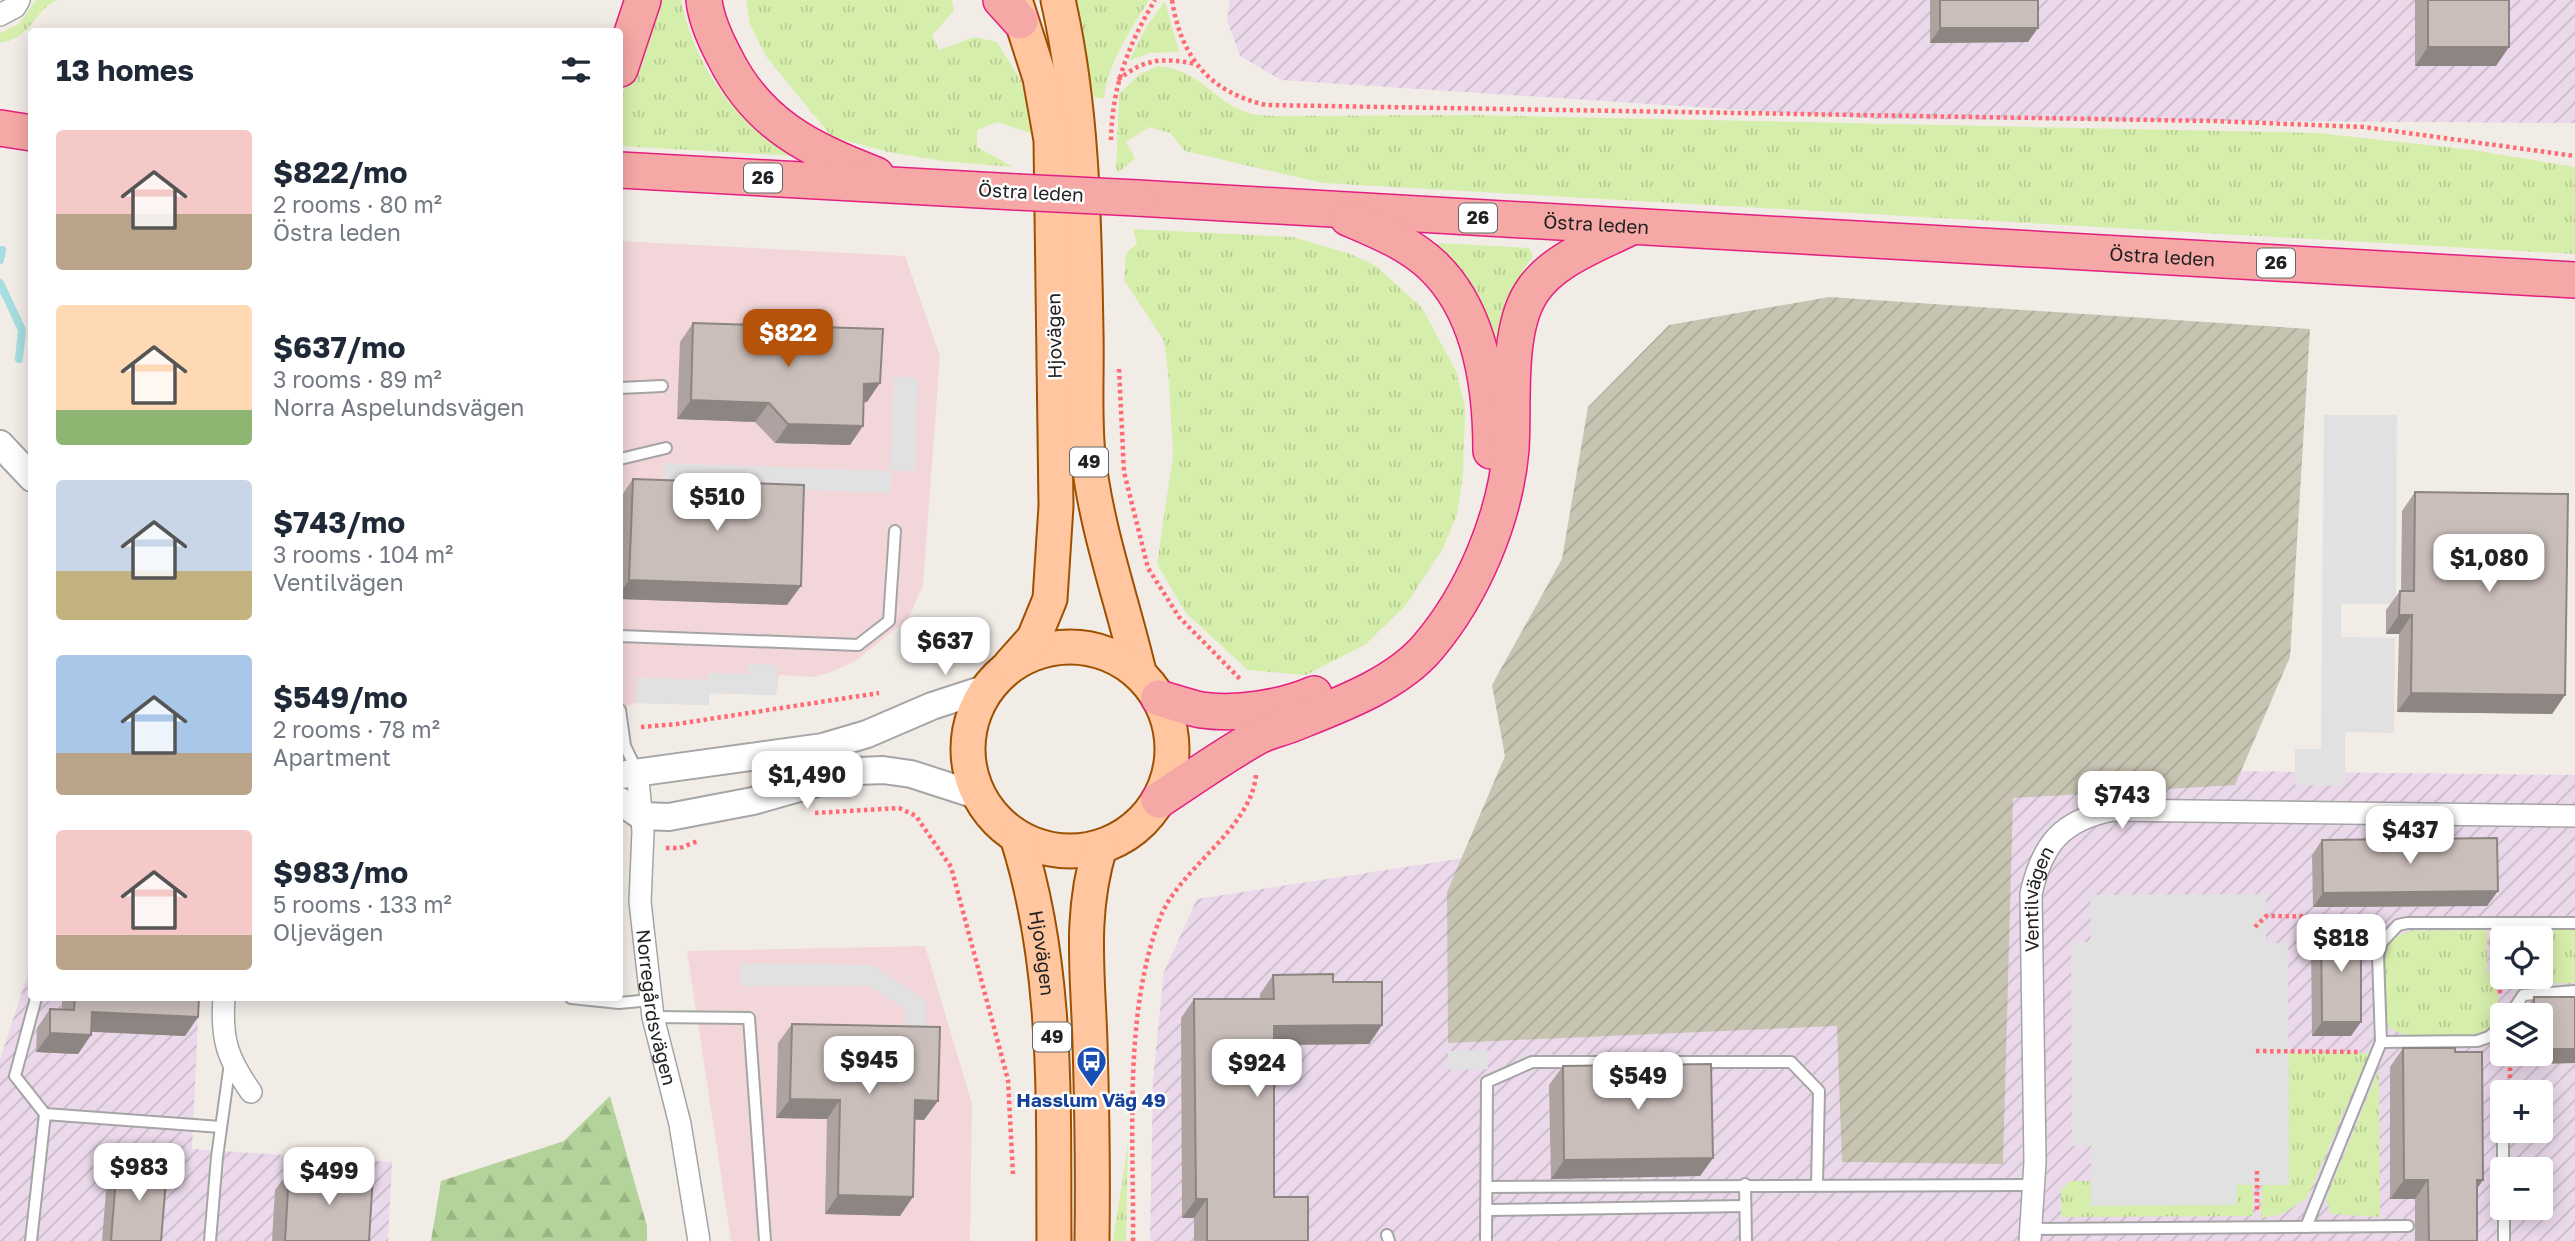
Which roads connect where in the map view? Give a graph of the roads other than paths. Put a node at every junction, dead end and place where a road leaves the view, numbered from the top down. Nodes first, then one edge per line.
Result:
1 (19, 0) edge
2 (643, 0) edge
3 (704, 0) edge
4 (1058, 0) edge
5 (1012, 7) edge
6 (0, 15) edge
7 (623, 60) edge
8 (0, 128) edge
9 (28, 132) edge
10 (623, 170) edge
11 (906, 186) junction
12 (1325, 209) junction
13 (1631, 227) junction
14 (2575, 280) edge
15 (662, 386) dead end
16 (623, 388) edge
17 (0, 444) edge
18 (666, 448) dead end
19 (623, 458) edge
20 (28, 474) edge
21 (895, 531) dead end
22 (623, 635) edge
23 (999, 676) junction
24 (1149, 685) junction
25 (623, 728) edge
26 (628, 773) edge
27 (979, 796) junction
28 (1159, 800) junction
29 (623, 803) edge
30 (641, 816) junction
31 (2575, 816) edge
32 (1017, 837) junction
33 (1100, 847) junction
34 (2575, 923) edge
35 (2575, 991) edge
36 (35, 1001) edge
37 (224, 1001) edge
38 (602, 1001) edge
39 (2518, 1003) edge
40 (652, 1008) junction
41 (2490, 1035) edge
42 (2379, 1047) junction
43 (230, 1063) junction
44 (251, 1092) dead end
45 (45, 1114) junction
46 (221, 1127) junction
47 (1745, 1184) junction
48 (1817, 1184) junction
49 (2034, 1185) junction
50 (1487, 1187) junction
51 (1745, 1206) junction
52 (1486, 1210) junction
53 (2504, 1220) edge
54 (2408, 1226) dead end
55 (2306, 1227) junction
56 (2031, 1235) edge
57 (31, 1241) edge
58 (211, 1241) edge
59 (699, 1241) edge
60 (765, 1241) edge
61 (1054, 1241) edge
62 (1092, 1241) edge
63 (1486, 1241) edge
64 (1746, 1241) edge
65 (2504, 1241) edge

1 - 6 street
2 - 7 highway
3 - 11 highway
4 - 24 main road, Hjovägen / 49
5 - 23 main road, Hjovägen / 49
8 - 9 highway
10 - 11 highway, Östra leden / 26
11 - 12 highway, Östra leden / 26, bridge
12 - 13 highway, Östra leden / 26
12 - 24 highway
13 - 14 highway, Östra leden / 26
13 - 28 highway
15 - 16 lane
17 - 20 street
18 - 19 lane
21 - 22 lane
23 - 24 main road
23 - 26 street
23 - 27 main road, 49
24 - 28 main road, 49
25 - 26 lane
26 - 30 street, Norregårdsvägen
27 - 30 street
27 - 32 main road, 49
28 - 33 main road, 49
29 - 30 street
30 - 40 street, Norregårdsvägen
31 - 49 street, Ventilvägen
32 - 33 main road, 49
32 - 61 main road, Hjovägen / 49
33 - 62 main road, Hjovägen / 49
34 - 42 lane
35 - 39 lane
36 - 45 lane
37 - 43 street
38 - 40 lane
40 - 59 street, Norregårdsvägen
40 - 60 lane
41 - 42 lane
42 - 55 lane
43 - 44 street
43 - 46 lane
45 - 46 lane
45 - 57 lane
46 - 58 lane
47 - 48 lane
47 - 50 lane
47 - 51 lane
48 - 49 lane
48 - 50 lane
49 - 56 street, Ventilvägen
50 - 52 lane
51 - 52 lane
51 - 64 lane
52 - 63 lane
53 - 65 lane
54 - 55 lane
55 - 56 lane

